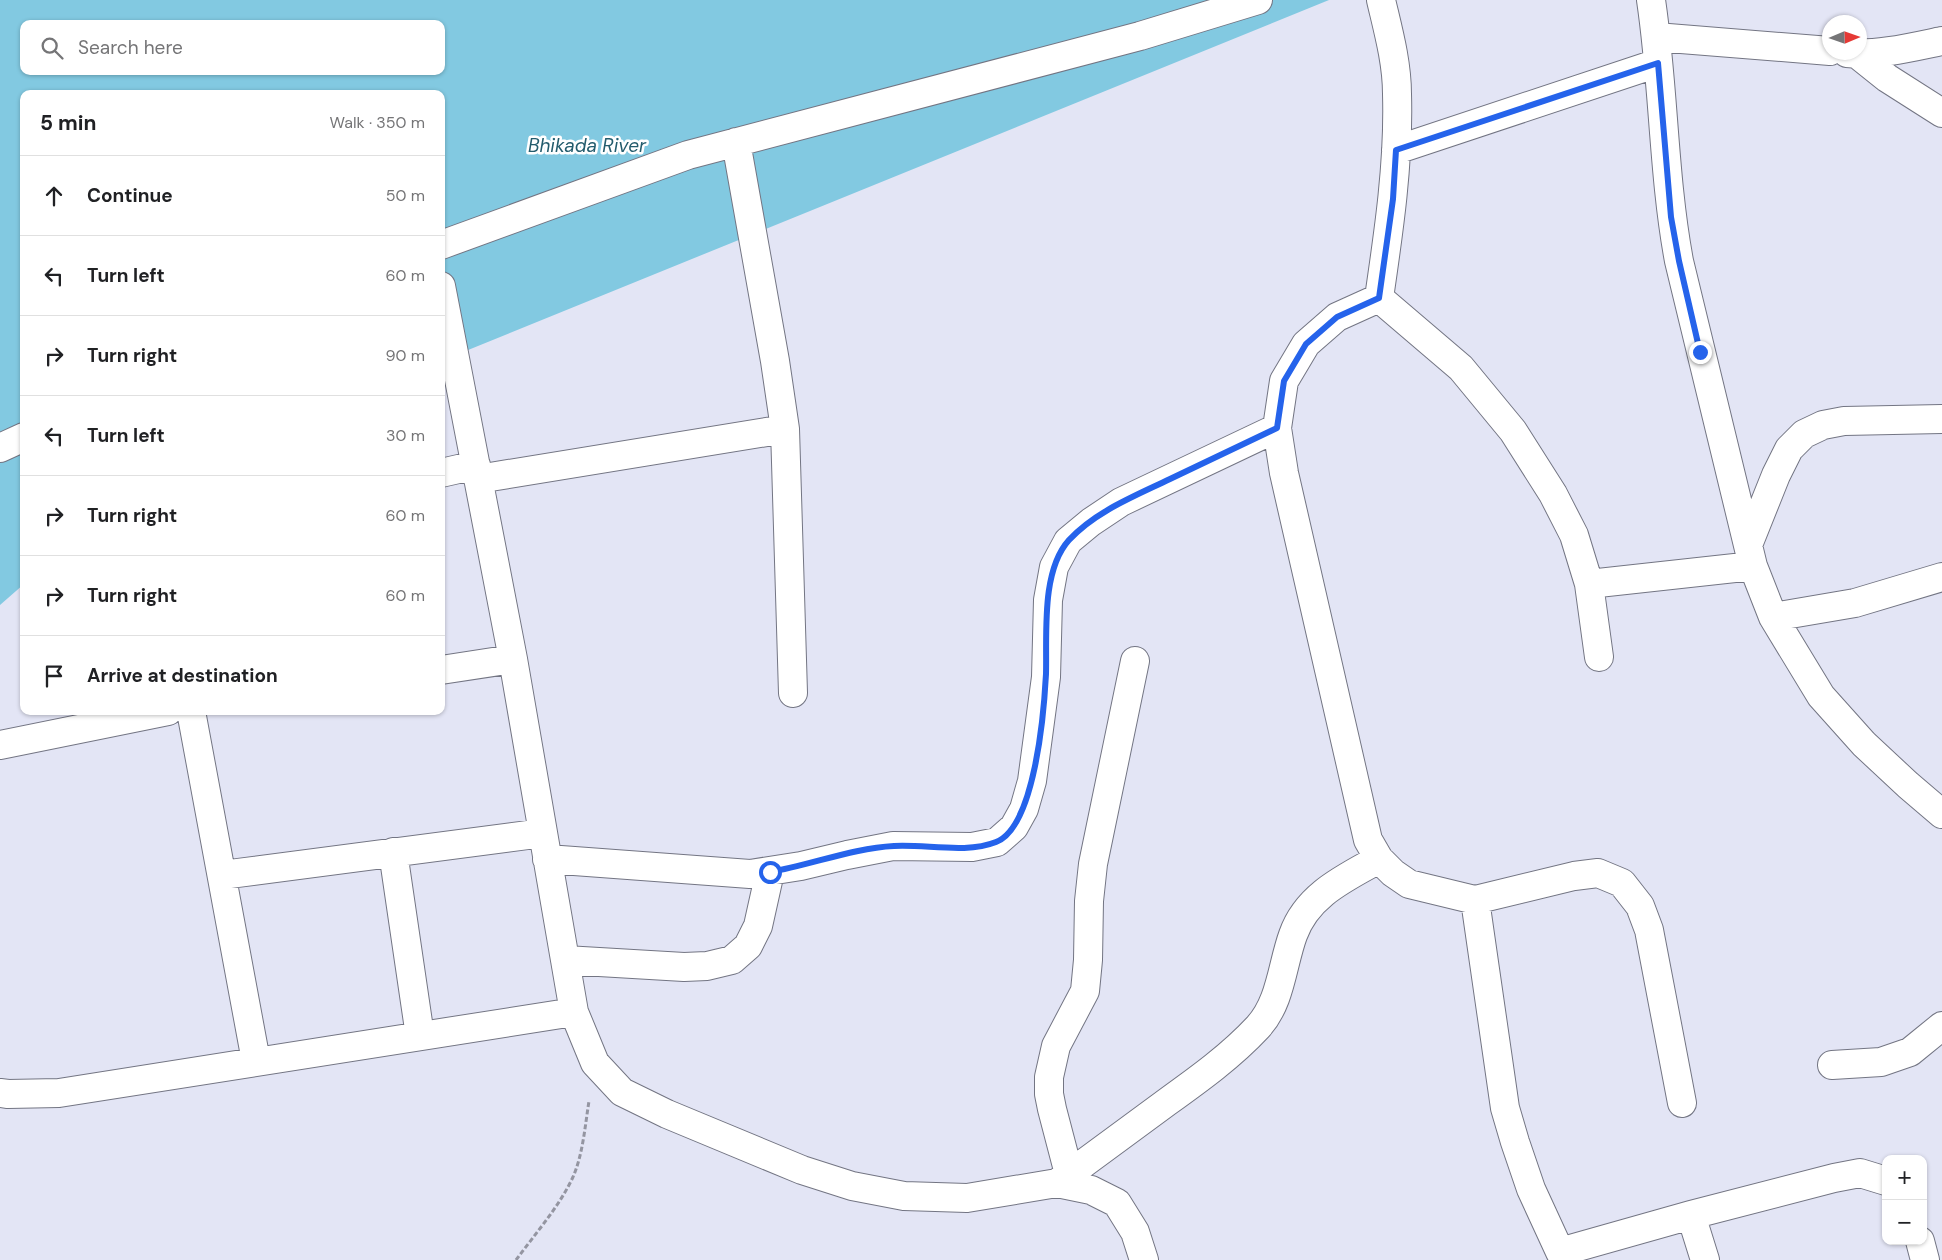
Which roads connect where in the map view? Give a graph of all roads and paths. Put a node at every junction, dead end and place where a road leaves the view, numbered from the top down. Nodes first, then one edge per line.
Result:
1 (1258, 0) edge
2 (1381, 0) edge
3 (1651, 0) edge
4 (1656, 37) junction
5 (1942, 41) edge
6 (1822, 50) edge
7 (1867, 51) edge
8 (1860, 60) edge
9 (1658, 63) junction
10 (1942, 113) edge
11 (736, 142) junction
12 (1396, 150) junction
13 (445, 244) edge
14 (1379, 298) junction
15 (445, 307) edge
16 (1942, 420) edge
17 (1277, 428) junction
18 (785, 429) junction
19 (20, 439) edge
20 (0, 448) edge
21 (477, 472) junction
22 (445, 473) edge
23 (1750, 556) junction
24 (1942, 577) edge
25 (1589, 584) junction
26 (1773, 618) junction
27 (1599, 657) dead end
28 (513, 659) junction
29 (1135, 661) dead end
30 (445, 669) edge
31 (793, 693) dead end
32 (148, 715) edge
33 (193, 715) edge
34 (0, 745) edge
35 (1942, 814) edge
36 (545, 846) junction
37 (393, 852) junction
38 (1379, 859) junction
39 (770, 872) junction
40 (222, 874) junction
41 (1475, 900) junction
42 (564, 960) junction
43 (574, 1012) junction
44 (1942, 1026) edge
45 (420, 1036) junction
46 (256, 1060) junction
47 (595, 1063) junction
48 (1832, 1064) dead end
49 (0, 1093) edge
50 (1682, 1103) dead end
51 (1063, 1179) junction
52 (1882, 1180) edge
53 (1691, 1215) junction
54 (1921, 1245) edge
55 (1553, 1256) edge
56 (516, 1260) edge
57 (1144, 1260) edge
58 (1705, 1260) edge
59 (1925, 1260) edge

1 - 11 street
2 - 12 street
3 - 4 street
4 - 6 street
4 - 9 street
5 - 7 street
8 - 10 street
9 - 12 street
9 - 23 street
11 - 13 street
11 - 18 street
12 - 14 street
14 - 17 street
14 - 25 street
15 - 21 street
16 - 23 street
17 - 38 street
17 - 39 street
18 - 21 street
18 - 31 street
19 - 20 street
21 - 22 street
21 - 28 street
23 - 25 street
23 - 26 street
24 - 26 street
25 - 27 street
26 - 35 street
28 - 30 street
28 - 36 street
29 - 51 street
32 - 34 street
33 - 40 street
36 - 37 street
36 - 39 street
36 - 42 street
37 - 40 street
37 - 45 street
38 - 41 street
38 - 51 street
39 - 42 street
40 - 46 street
41 - 50 street
41 - 55 street
42 - 43 street
43 - 45 street
43 - 47 street
44 - 48 street
45 - 46 street
46 - 49 street
47 - 51 street
47 - 56 path
51 - 57 street
52 - 53 street
53 - 55 street
53 - 58 street
54 - 59 street

